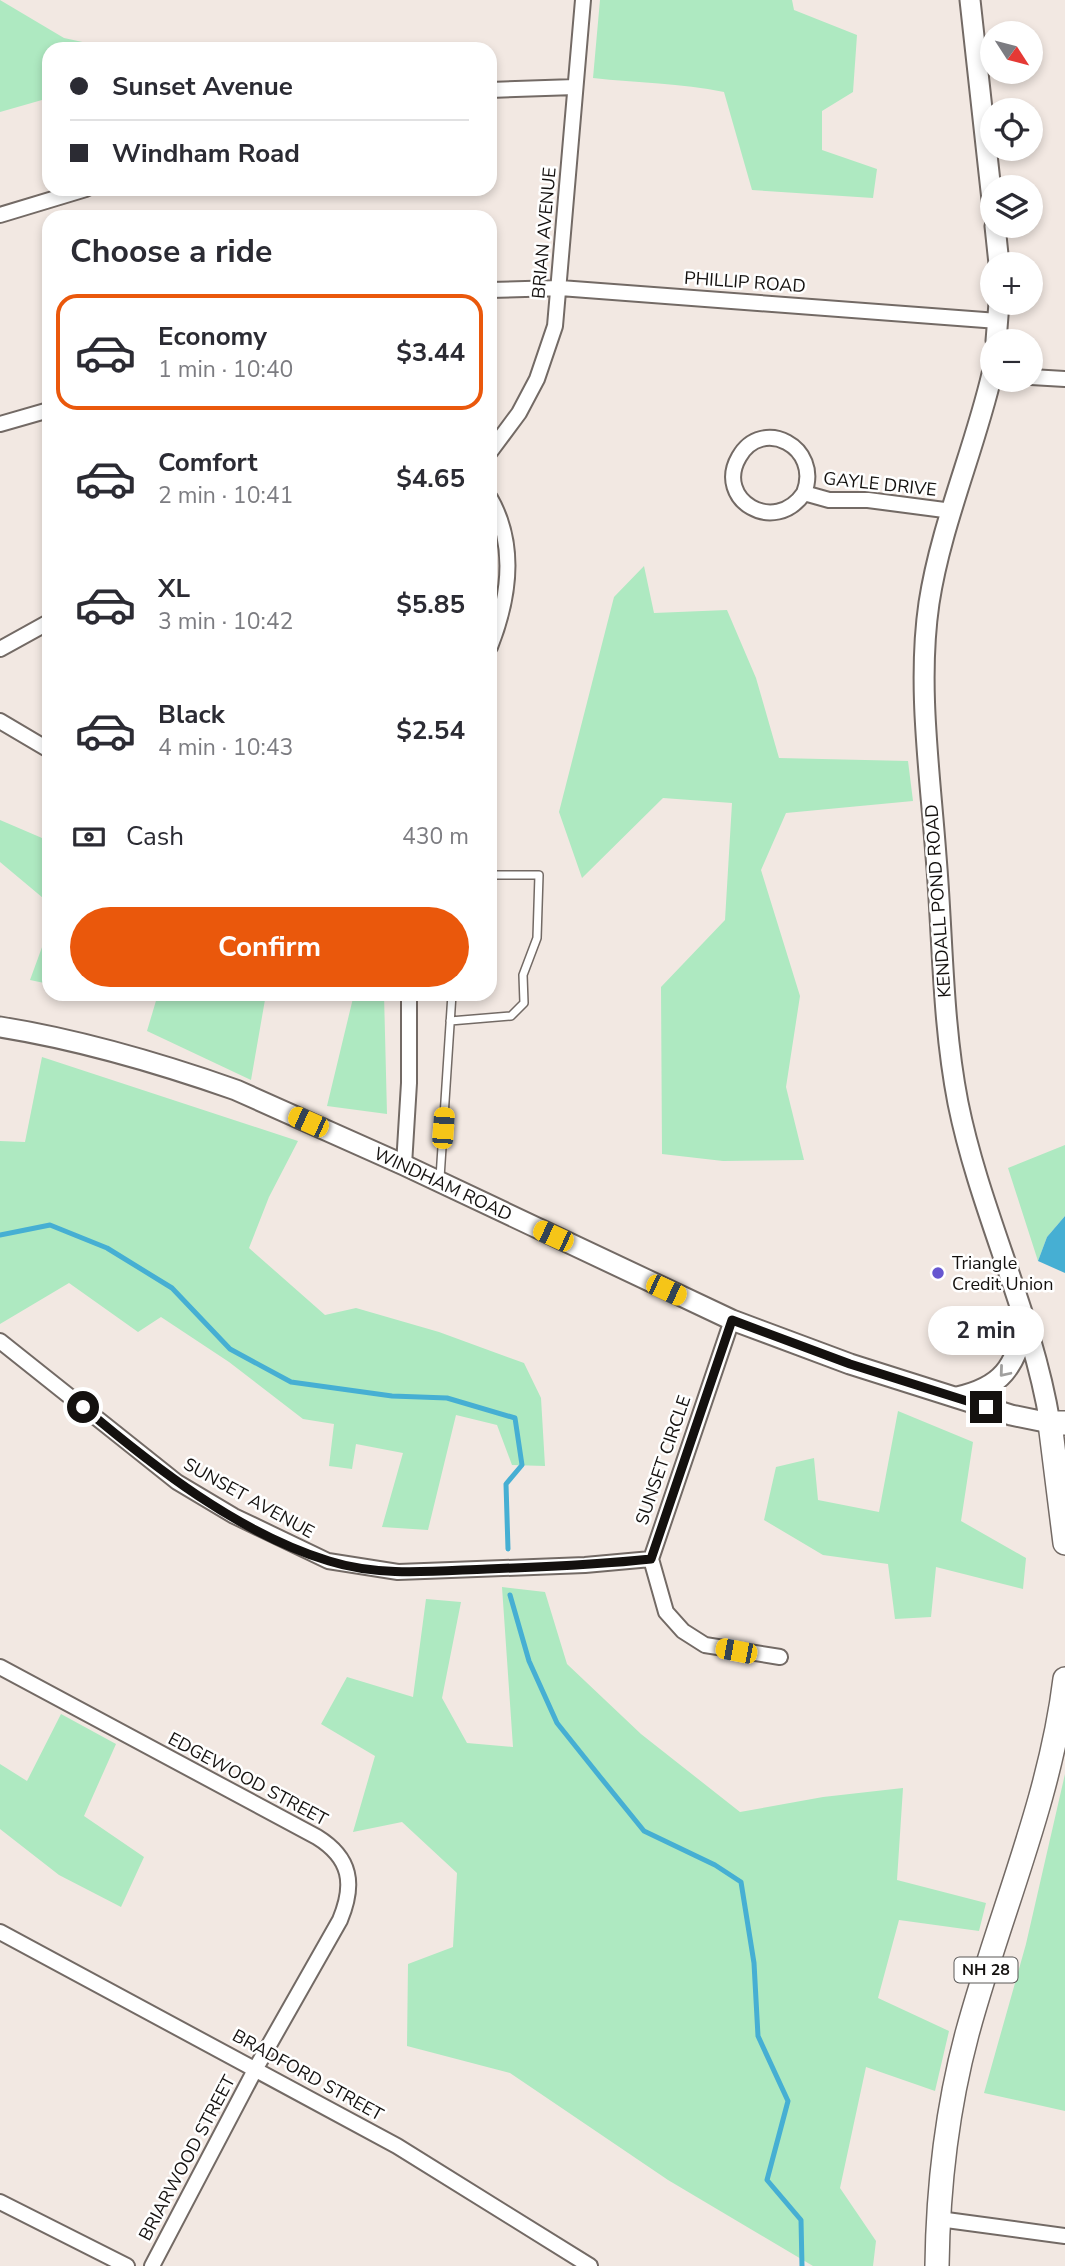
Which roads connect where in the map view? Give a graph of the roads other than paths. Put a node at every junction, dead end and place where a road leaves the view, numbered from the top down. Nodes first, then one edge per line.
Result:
1 (583, 0) edge
2 (970, 0) edge
3 (575, 87) junction
4 (497, 90) edge
5 (989, 175) edge
6 (63, 196) edge
7 (0, 215) edge
8 (560, 288) junction
9 (497, 290) edge
10 (980, 311) edge
11 (1043, 378) edge
12 (1065, 379) edge
13 (987, 392) edge
14 (42, 412) edge
15 (0, 424) edge
16 (497, 442) edge
17 (804, 493) junction
18 (952, 511) junction
19 (497, 515) edge
20 (42, 626) edge
21 (497, 627) edge
22 (0, 649) edge
23 (0, 721) edge
24 (42, 746) edge
25 (497, 875) edge
26 (409, 1001) edge
27 (451, 1001) edge
28 (450, 1021) junction
29 (0, 1027) edge
30 (404, 1165) junction
31 (439, 1182) junction
32 (732, 1320) junction
33 (1026, 1322) junction
34 (0, 1341) edge
35 (956, 1397) junction
36 (1058, 1423) edge
37 (1065, 1543) edge
38 (651, 1559) junction
39 (780, 1657) dead end
40 (0, 1667) edge
41 (1065, 1679) edge
42 (1063, 1712) edge
43 (0, 1932) edge
44 (256, 2068) junction
45 (0, 2202) edge
46 (939, 2220) junction
47 (1065, 2236) edge
48 (127, 2266) edge
49 (152, 2266) edge
50 (590, 2266) edge
51 (937, 2266) edge

1 - 3 street, BRIAN AVENUE
2 - 5 street
3 - 4 street
3 - 8 street, BRIAN AVENUE
6 - 7 street
8 - 9 street, PHILLIP ROAD
8 - 10 street, PHILLIP ROAD
8 - 16 street, BRIAN AVENUE
11 - 12 street
13 - 18 street, KENDALL POND ROAD
14 - 15 street
17 - 17 street, GAYLE DRIVE
17 - 18 street, GAYLE DRIVE
18 - 33 street, KENDALL POND ROAD
19 - 21 street
20 - 22 street
23 - 24 street
25 - 28 lane
26 - 30 street
27 - 28 lane
28 - 31 lane
29 - 30 street, WINDHAM ROAD
30 - 31 street, WINDHAM ROAD
31 - 32 street, WINDHAM ROAD
32 - 35 street, WINDHAM ROAD
32 - 38 street, SUNSET CIRCLE
33 -> 35 street
33 - 36 street, KENDALL POND ROAD
34 - 38 street, SUNSET AVENUE
35 - 36 street, WINDHAM ROAD
36 - 37 main road
38 - 39 street
40 - 44 street, EDGEWOOD STREET
41 - 42 main road, NH 28
42 - 46 main road, NH 28
43 - 44 street, BRADFORD STREET
44 - 49 street, BRIARWOOD STREET
44 - 50 street, BRADFORD STREET
45 - 48 street
46 - 47 street
46 - 51 main road, NH 28

